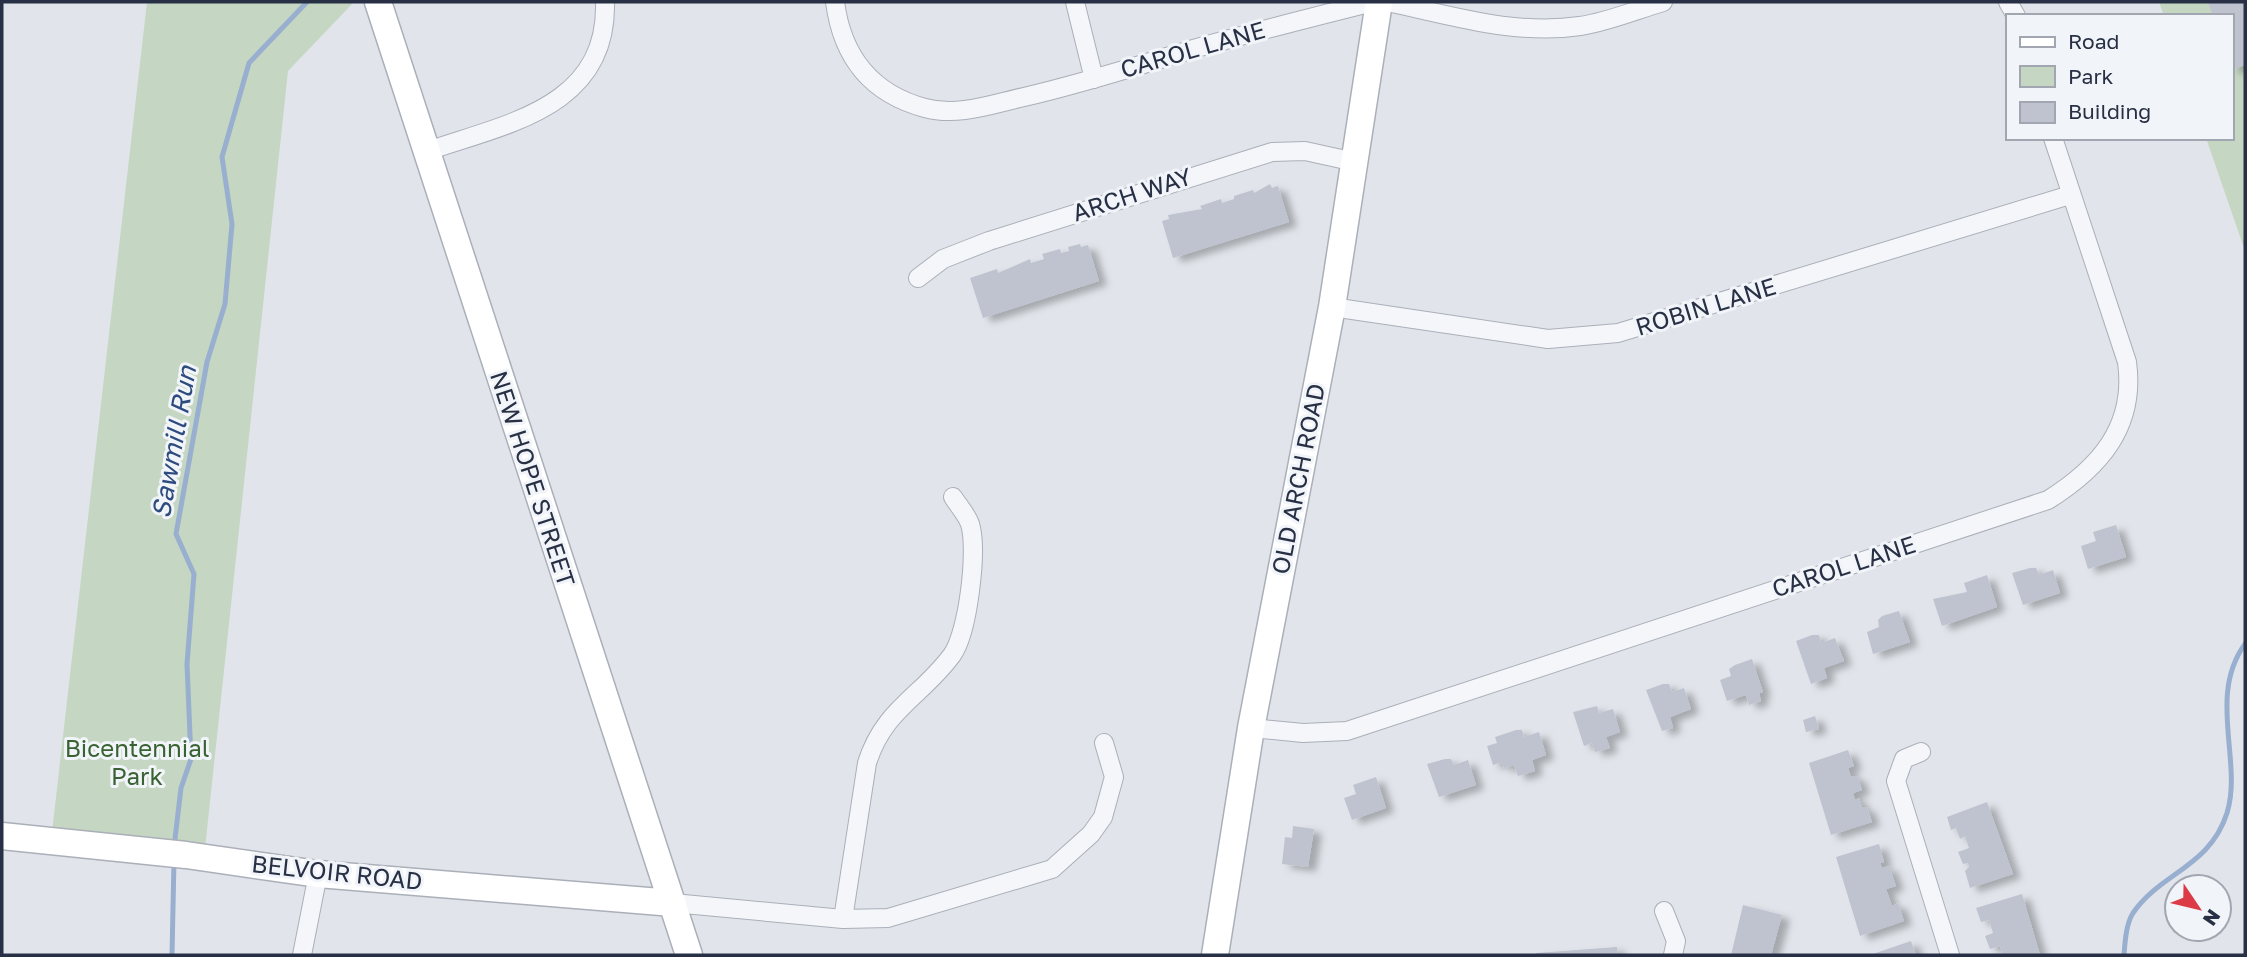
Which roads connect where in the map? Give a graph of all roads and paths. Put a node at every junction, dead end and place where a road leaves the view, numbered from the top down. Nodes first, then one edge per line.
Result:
1 (377, 2) edge
2 (605, 2) edge
3 (835, 2) edge
4 (1075, 2) edge
5 (1373, 2) edge
6 (1379, 2) edge
7 (1387, 2) edge
8 (1663, 2) edge
9 (1094, 79) junction
10 (2054, 140) edge
11 (425, 152) junction
12 (1355, 162) junction
13 (2070, 195) junction
14 (918, 278) dead end
15 (1332, 307) junction
16 (953, 497) dead end
17 (1251, 728) junction
18 (1104, 743) dead end
19 (1921, 752) dead end
20 (2, 836) edge
21 (318, 874) junction
22 (673, 903) junction
23 (1664, 911) dead end
24 (843, 919) junction
25 (302, 955) edge
26 (689, 955) edge
27 (1215, 955) edge
28 (1673, 955) edge
29 (1950, 955) edge

1 - 11 street, NEW HOPE STREET
2 - 11 street
3 - 9 street, CAROL LANE
4 - 9 street, CAROL LANE
5 - 9 street, CAROL LANE
6 - 12 street, OLD ARCH ROAD
7 - 8 street
10 - 13 street, CAROL LANE
11 - 22 street, NEW HOPE STREET
12 - 14 street, ARCH WAY
12 - 15 street, OLD ARCH ROAD
13 - 15 street, ROBIN LANE
13 - 17 street, CAROL LANE
15 - 17 street, OLD ARCH ROAD
16 - 24 street
17 - 27 street, OLD ARCH ROAD
18 - 24 street
19 - 29 street
20 - 21 street, BELVOIR ROAD
21 - 22 street, BELVOIR ROAD
21 - 25 street
22 - 24 street
22 - 26 street, NEW HOPE STREET
23 - 28 street

